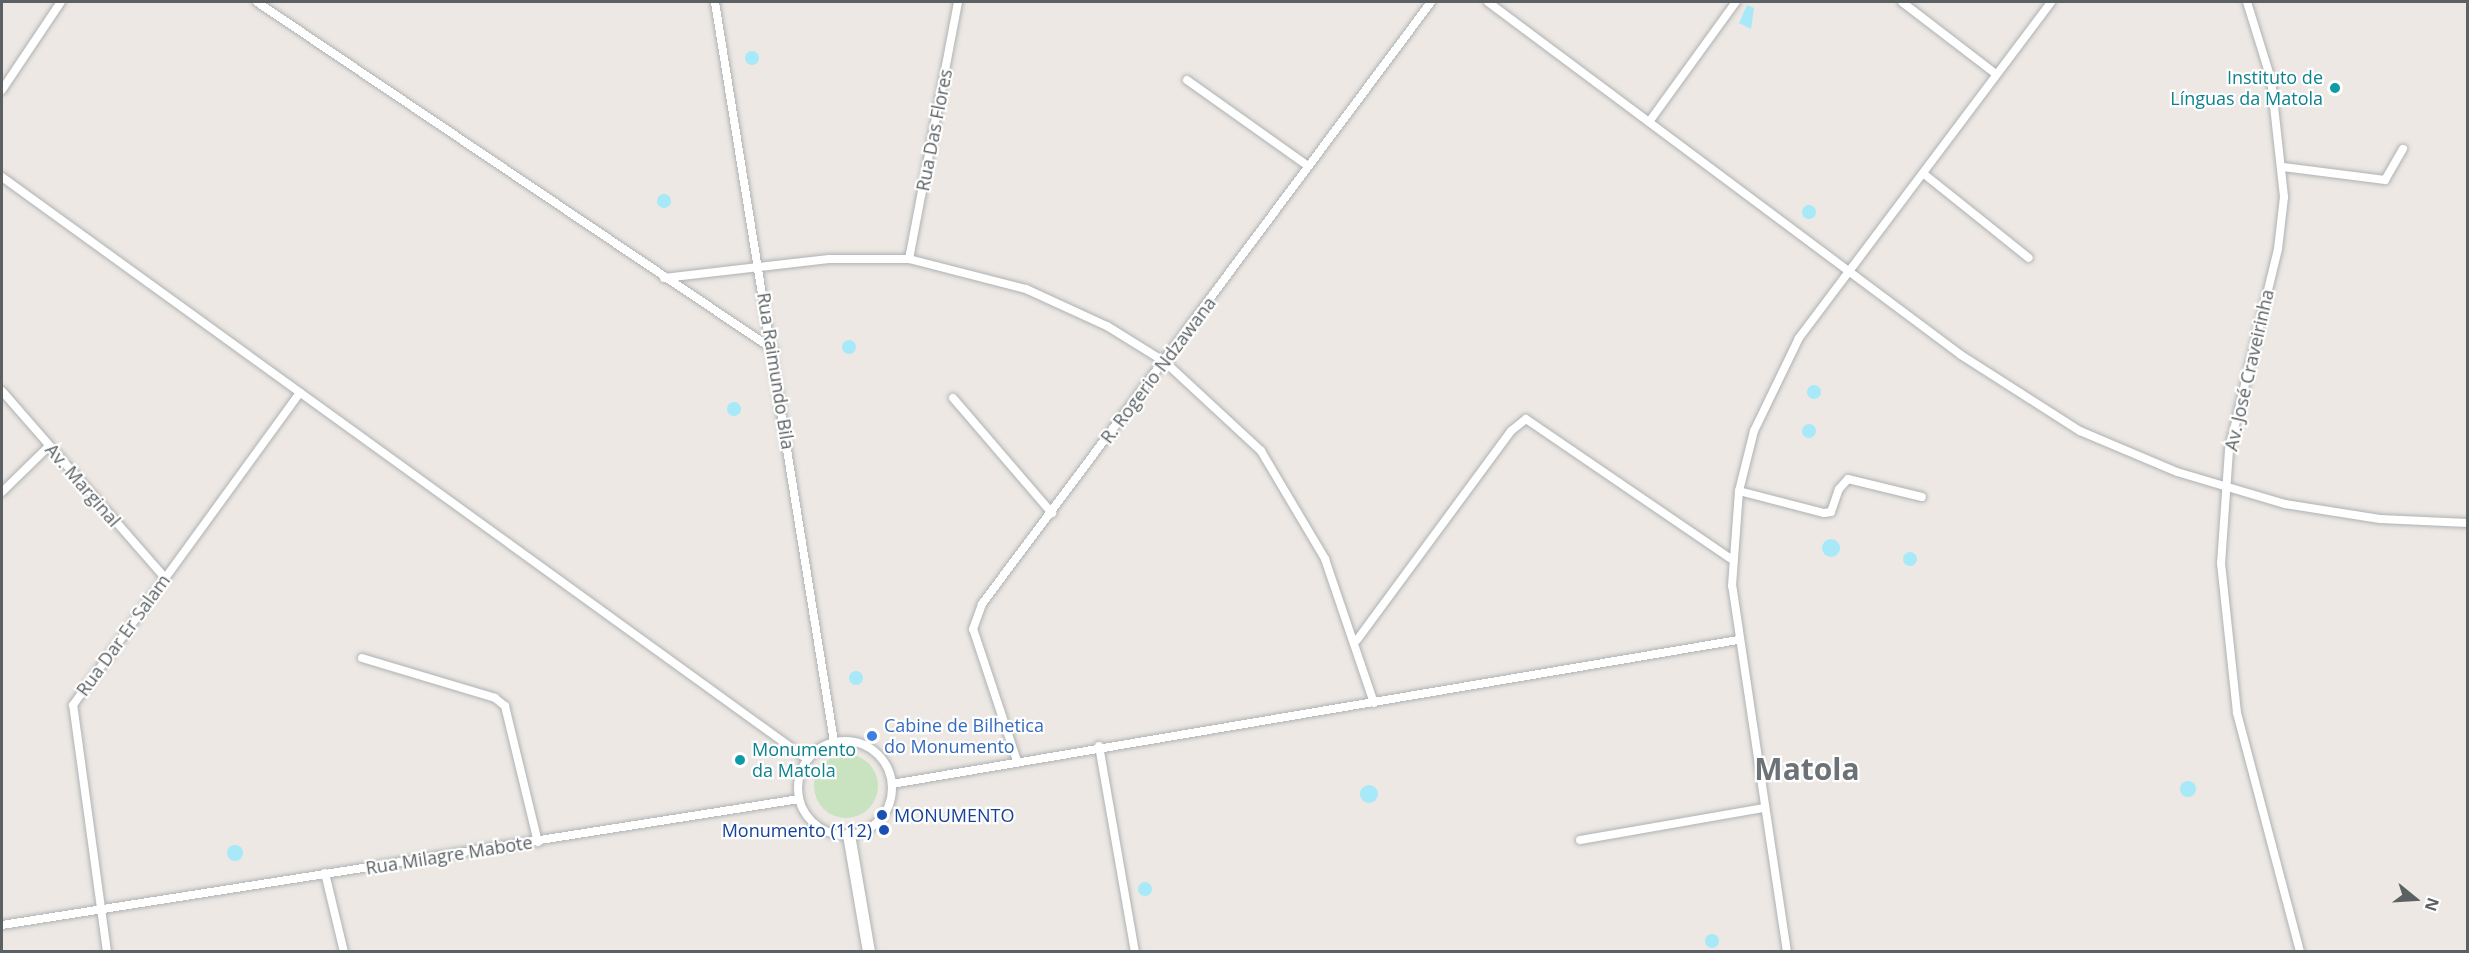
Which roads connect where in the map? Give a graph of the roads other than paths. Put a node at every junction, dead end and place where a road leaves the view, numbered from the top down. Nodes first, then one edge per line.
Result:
1 (61, 2) edge
2 (257, 2) edge
3 (715, 2) edge
4 (958, 2) edge
5 (1431, 2) edge
6 (1488, 2) edge
7 (1736, 2) edge
8 (1902, 2) edge
9 (2051, 2) edge
10 (2247, 2) edge
11 (1996, 74) junction
12 (1187, 80) dead end
13 (2, 90) edge
14 (1649, 122) junction
15 (2403, 149) dead end
16 (1308, 166) junction
17 (2283, 167) junction
18 (1924, 174) junction
19 (2, 177) edge
20 (2029, 258) dead end
21 (909, 259) junction
22 (759, 266) junction
23 (1847, 271) junction
24 (664, 278) junction
25 (774, 350) junction
26 (1165, 362) junction
27 (2, 391) edge
28 (300, 393) junction
29 (953, 398) dead end
30 (49, 446) junction
31 (2223, 489) junction
32 (1739, 491) junction
33 (2, 492) edge
34 (1922, 496) dead end
35 (1052, 513) junction
36 (2468, 523) edge
37 (1730, 558) junction
38 (165, 578) junction
39 (1357, 640) junction
40 (1738, 640) junction
41 (362, 658) dead end
42 (1374, 703) junction
43 (834, 742) junction
44 (1099, 746) junction
45 (807, 759) junction
46 (1017, 761) junction
47 (892, 784) junction
48 (799, 799) junction
49 (1763, 808) junction
50 (849, 836) junction
51 (1580, 840) dead end
52 (538, 842) junction
53 (325, 873) junction
54 (100, 912) junction
55 (2, 925) edge
56 (107, 951) edge
57 (344, 951) edge
58 (869, 951) edge
59 (1135, 951) edge
60 (1787, 951) edge
61 (2300, 951) edge

1 - 13 street
2 - 24 street
3 - 22 street, Rua Raimundo Bila
4 - 21 street, Rua Das Flores
5 - 16 street, R. Rogerio Ndzawana
6 - 14 street
7 - 14 street
8 - 11 street
9 - 11 street
10 - 17 street, Av. José Craveirinha
11 - 18 street
12 - 16 street
14 - 23 street
15 - 17 street
16 - 26 street, R. Rogerio Ndzawana
17 - 31 street, Av. José Craveirinha
18 - 20 street
18 - 23 street
19 - 28 street
21 - 22 street
21 - 26 street
22 - 24 street
22 - 25 street, Rua Raimundo Bila
23 - 31 street
23 - 32 street
24 - 25 street
25 - 43 street, Rua Raimundo Bila
26 - 35 street, R. Rogerio Ndzawana
26 - 39 street
27 - 30 street, Av. Marginal
28 - 38 street, Rua Dar Er Salam
28 - 45 street
29 - 35 street
30 - 33 street
30 - 38 street, Av. Marginal
31 - 36 street
31 - 61 street, Av. José Craveirinha
32 - 34 street
32 - 37 street
35 - 46 street, R. Rogerio Ndzawana
37 - 39 street
37 - 40 street
38 - 54 street, Rua Dar Er Salam
39 - 42 street
40 - 42 street
40 - 49 street
41 - 52 street
42 - 44 street
43 - 45 street
43 - 47 street
44 - 46 street
44 - 59 street
45 - 48 street
46 - 47 street
47 - 50 street
48 - 50 street
48 - 52 street, Rua Milagre Mabote
49 - 51 street
49 - 60 street
50 - 58 street
52 - 53 street, Rua Milagre Mabote
53 - 54 street, Rua Milagre Mabote
53 - 57 street
54 - 55 street, Rua Milagre Mabote
54 - 56 street, Rua Dar Er Salam

